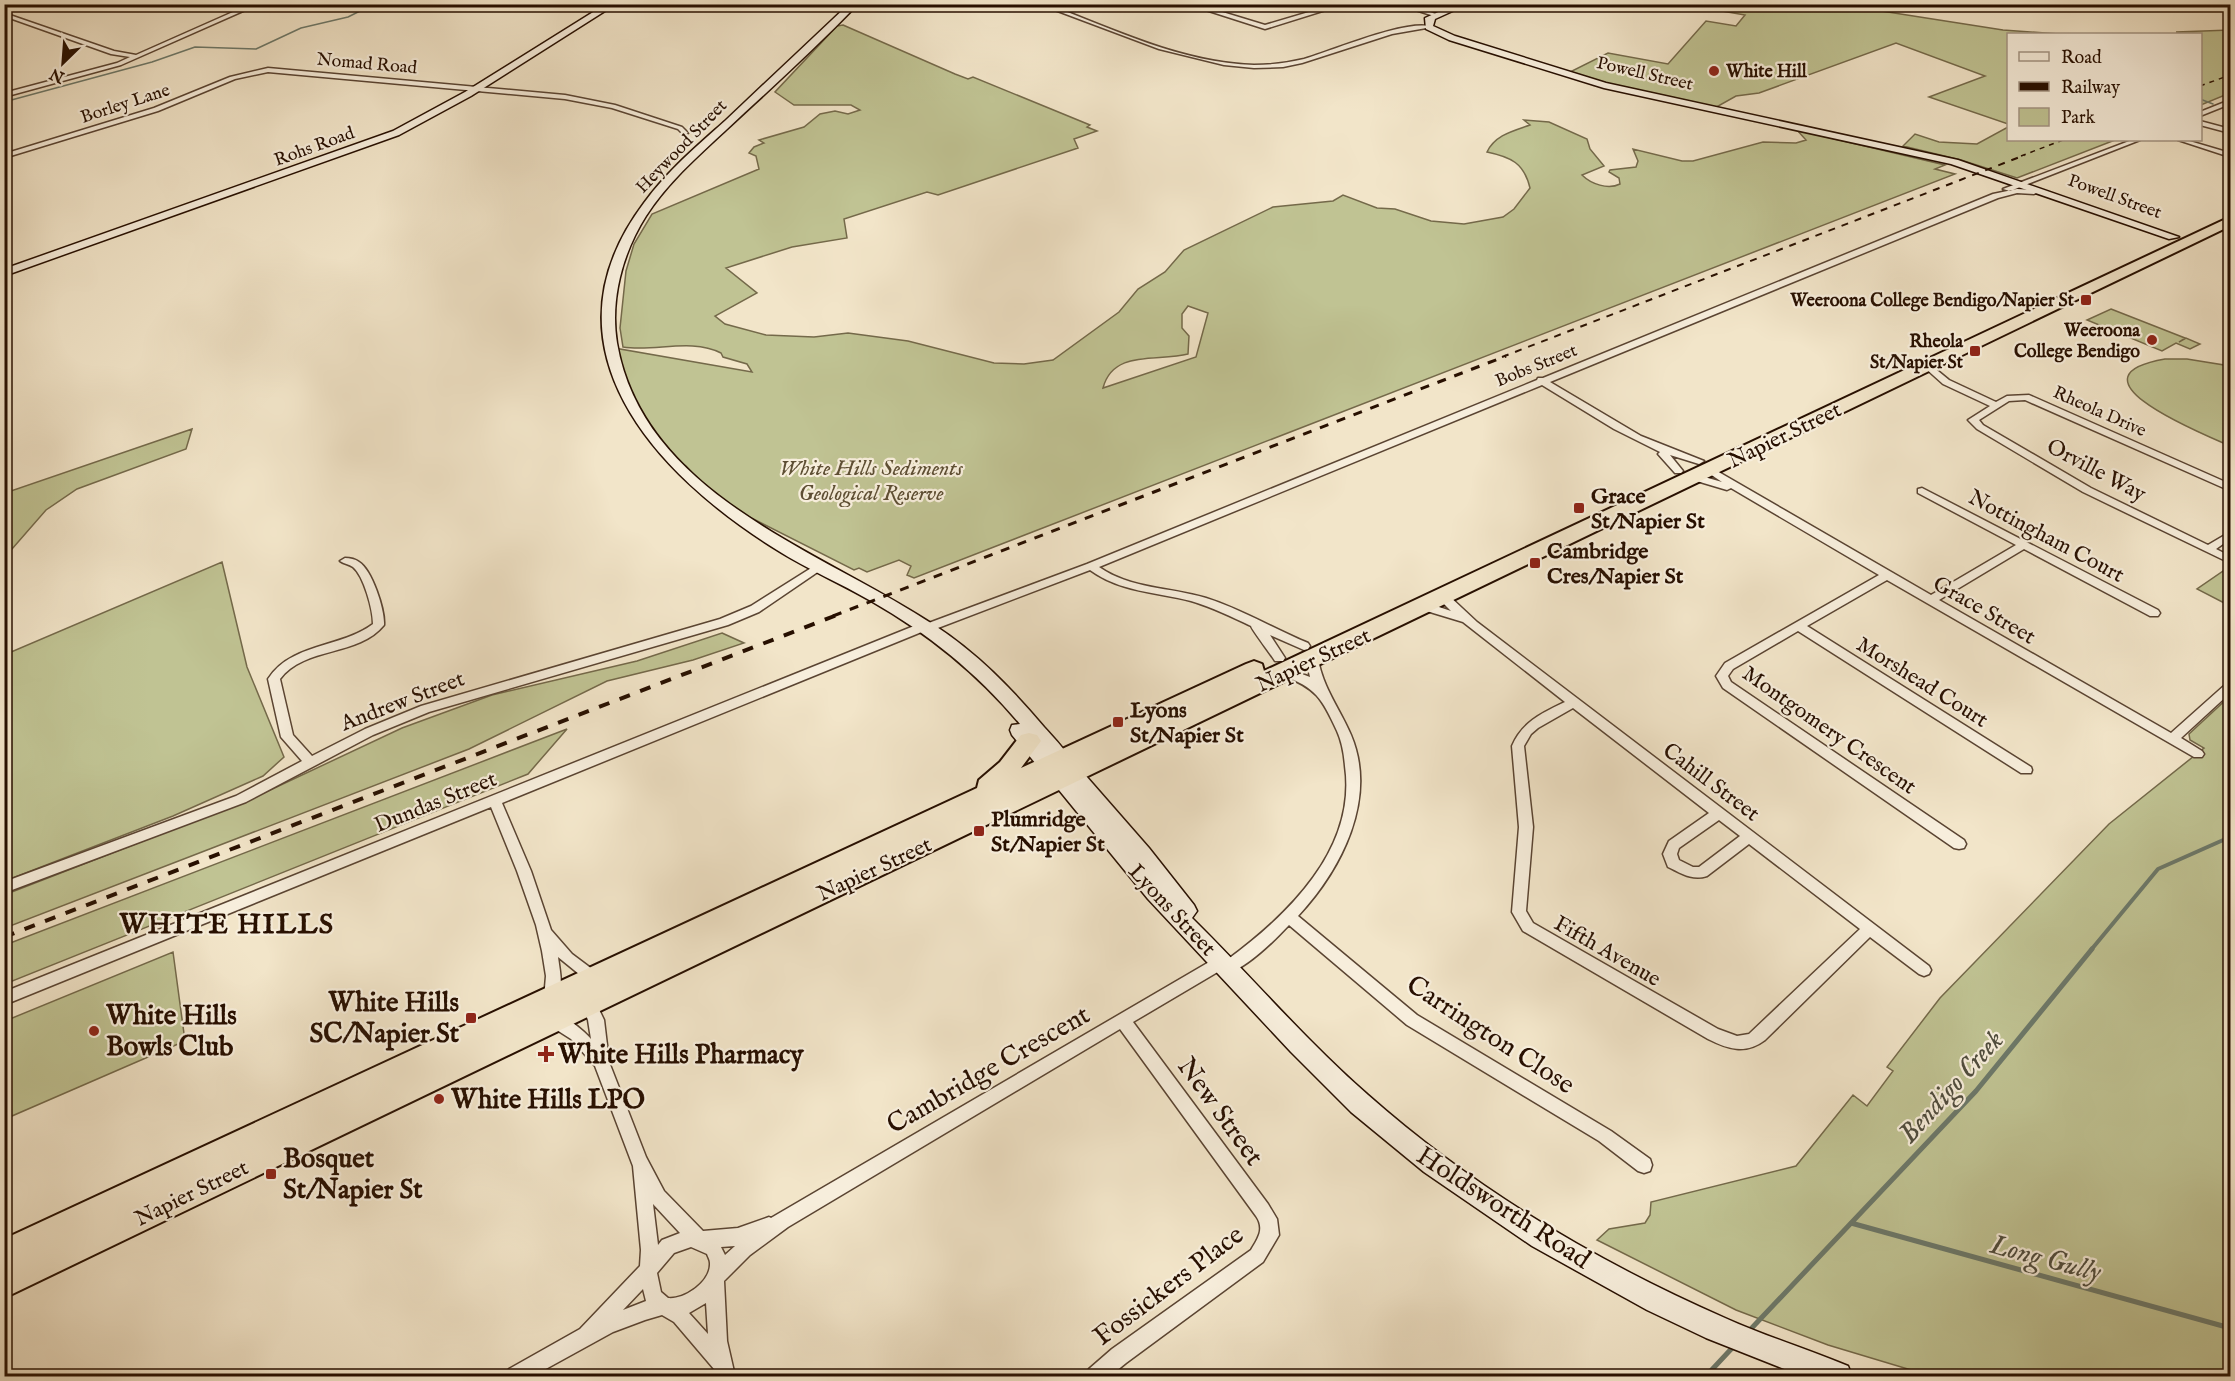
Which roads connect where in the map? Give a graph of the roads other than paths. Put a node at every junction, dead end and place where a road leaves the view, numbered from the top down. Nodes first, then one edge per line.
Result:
1 (257, 4) edge
2 (612, 4) edge
3 (1041, 4) edge
4 (1189, 4) edge
5 (1343, 4) edge
6 (1399, 4) edge
7 (1464, 4) edge
8 (849, 7) edge
9 (4, 14) edge
10 (1436, 15) junction
11 (1429, 27) junction
12 (137, 56) junction
13 (252, 71) joint
14 (478, 88) junction
15 (4, 95) edge
16 (2230, 102) edge
17 (2202, 113) edge
18 (2202, 124) edge
19 (2230, 131) edge
20 (684, 133) dead end
21 (2134, 141) edge
22 (2184, 141) edge
23 (2230, 155) edge
24 (4, 156) edge
25 (2024, 187) junction
26 (1996, 196) junction
27 (2230, 211) edge
28 (2227, 225) edge
29 (2178, 241) junction
30 (4, 273) edge
31 (1915, 367) junction
32 (1541, 380) junction
33 (1956, 387) junction
34 (1996, 405) junction
35 (1650, 444) junction
36 (1695, 470) junction
37 (2230, 488) edge
38 (1922, 491) dead end
39 (1663, 492) junction
40 (1624, 496) junction
41 (1753, 498) junction
42 (1583, 515) junction
43 (2230, 535) edge
44 (2024, 544) junction
45 (2209, 549) junction
46 (2230, 560) edge
47 (345, 561) dead end
48 (1091, 566) junction
49 (820, 567) junction
50 (1887, 575) junction
51 (1931, 600) junction
52 (1433, 601) junction
53 (2154, 613) dead end
54 (1243, 618) junction
55 (1473, 625) junction
56 (1798, 626) junction
57 (927, 630) junction
58 (1329, 634) junction
59 (1308, 653) junction
60 (1282, 665) junction
61 (2230, 687) edge
62 (1574, 702) junction
63 (1332, 706) junction
64 (2172, 739) junction
65 (1029, 741) junction
66 (2198, 754) dead end
67 (311, 763) junction
68 (1060, 769) junction
69 (2026, 770) dead end
70 (494, 799) junction
71 (961, 807) junction
72 (1719, 813) junction
73 (1750, 836) junction
74 (1959, 844) dead end
75 (4, 888) edge
76 (1288, 916) junction
77 (1870, 928) junction
78 (546, 934) junction
79 (1224, 965) junction
80 (1924, 970) dead end
81 (592, 991) junction
82 (4, 999) edge
83 (553, 1010) junction
84 (1123, 1021) junction
85 (601, 1062) junction
86 (402, 1070) junction
87 (639, 1161) junction
88 (255, 1162) junction
89 (1644, 1165) dead end
90 (782, 1221) junction
91 (1270, 1235) joint
92 (701, 1240) junction
93 (17, 1250) edge
94 (649, 1270) junction
95 (716, 1277) junction
96 (4, 1282) edge
97 (665, 1306) junction
98 (575, 1342) junction
99 (724, 1370) edge
100 (1831, 1374) edge
101 (516, 1377) edge
102 (1096, 1377) edge

1 - 12 street
2 - 14 main road, Rohs Road
3 - 11 street
4 - 5 street
6 - 10 street
7 - 10 main road
8 - 49 main road, Heywood Street
9 - 12 street
10 - 11 main road
11 - 25 main road, Powell Street
12 - 15 street
13 - 14 street, Nomad Road
13 - 24 street, Borley Lane
14 - 20 street, Heywood Street
14 - 30 main road, Rohs Road
16 - 17 street
18 - 19 street
21 - 25 street, Bobs Street
22 - 23 street
25 - 26 street, Bobs Street
25 - 26 street, Bobs Street
25 - 29 main road, Powell Street
26 - 32 street, Bobs Street
27 - 29 highway, Napier Street
28 - 29 highway, Napier Street
29 - 31 highway, Napier Street
29 - 31 highway, Napier Street
31 - 33 street
31 - 33 street
31 - 36 highway, Napier Street
32 - 35 street, Grace Street
32 - 48 street, Bobs Street
33 - 34 street
34 - 37 street, Rheola Drive
34 - 45 street, Orville Way
35 - 36 street, Grace Street
35 - 36 street, Grace Street
36 - 39 highway, Napier Street
36 - 40 highway, Napier Street
36 - 40 highway
36 - 41 street, Grace Street
36 - 41 street, Grace Street
38 - 44 street, Nottingham Court
39 - 42 highway
39 - 52 highway, Napier Street
40 - 42 highway, Napier Street
41 - 50 street, Grace Street
42 - 58 highway, Napier Street
43 - 45 street
44 - 51 street
44 - 53 street, Nottingham Court
45 - 46 street, Orville Way
47 - 67 street
48 - 54 street, Cambridge Crescent
48 - 57 street
49 - 57 main road, Heywood Street
49 - 67 street, Andrew Street
50 - 51 street, Grace Street
50 - 56 street, Montgomery Crescent
51 - 64 street, Grace Street
52 - 55 street, Cahill Street
52 - 55 street, Cahill Street
52 - 58 highway
52 - 59 highway, Napier Street
54 - 59 street, Cambridge Crescent
54 - 60 street, Cambridge Crescent
55 - 62 street, Cahill Street
56 - 69 street, Morshead Court
56 - 74 street, Montgomery Crescent
57 - 65 main road, Lyons Street
57 - 68 main road, Lyons Street
57 - 70 street, Dundas Street
58 - 59 highway, Napier Street
59 - 60 highway, Napier Street
59 - 63 street, Cambridge Crescent
60 - 63 street, Cambridge Crescent
60 - 68 highway, Napier Street
61 - 64 street
62 - 72 street, Cahill Street
62 - 77 street, Fifth Avenue
63 - 76 street, Cambridge Crescent
64 - 66 street, Grace Street
65 - 68 main road, Lyons Street
65 - 71 highway
67 - 75 street, Andrew Street
68 - 71 highway, Napier Street
68 - 79 main road, Lyons Street
68 - 81 highway, Napier Street
70 - 78 street
70 - 82 street, Dundas Street
71 - 81 highway, Napier Street
72 - 73 street, Cahill Street
72 - 73 street
73 - 77 street, Cahill Street
76 - 79 street, Cambridge Crescent
76 - 89 street, Carrington Close
77 - 80 street, Cahill Street
78 - 81 street
78 - 83 street
79 - 84 street, Cambridge Crescent
79 - 100 main road, Holdsworth Road
81 - 83 highway, Napier Street
81 - 85 street
81 - 86 highway
83 - 85 street
83 - 86 highway, Napier Street
83 - 88 highway, Napier Street
84 - 90 street, Cambridge Crescent
84 - 91 street, New Street
85 - 87 street
86 - 93 highway, Napier Street
87 - 92 street
87 - 94 street
88 - 93 highway
88 - 96 highway, Napier Street
90 - 92 street, Cambridge Crescent
90 - 95 street, Cambridge Crescent
91 - 102 street, Fossickers Place
92 - 94 street
92 - 95 street
94 - 97 street
94 - 98 street
95 - 97 street
95 - 99 street
97 - 98 street
97 - 99 street
98 - 101 street

